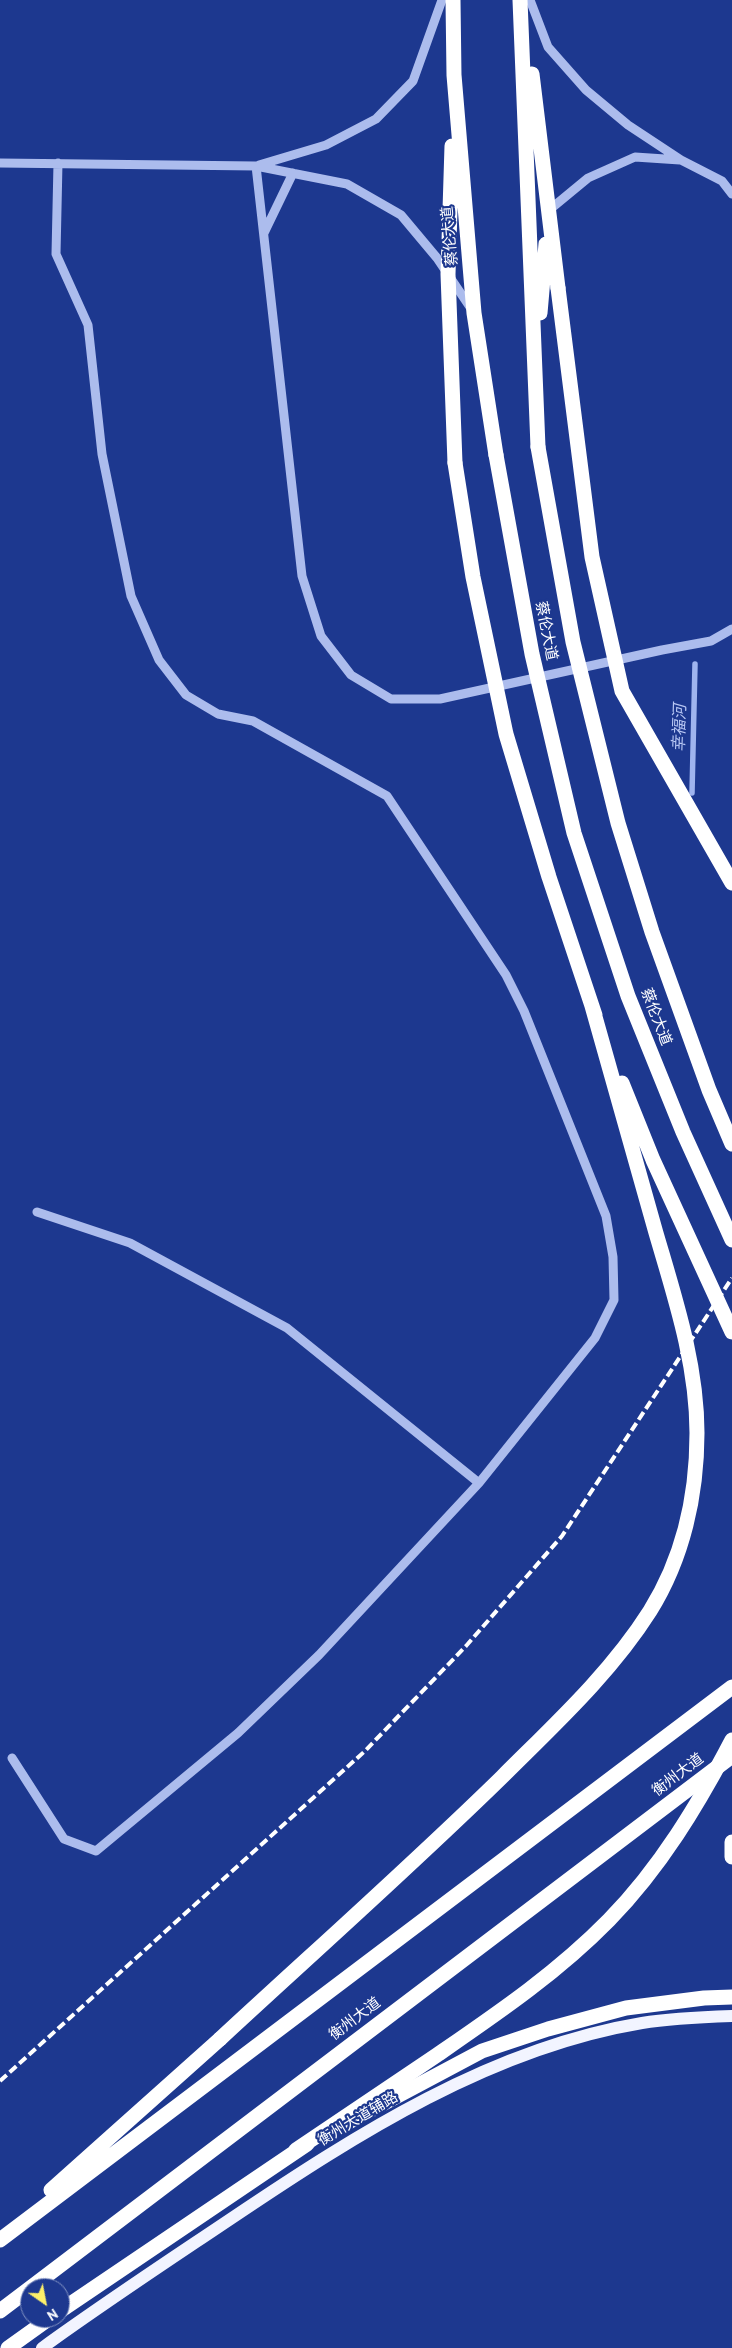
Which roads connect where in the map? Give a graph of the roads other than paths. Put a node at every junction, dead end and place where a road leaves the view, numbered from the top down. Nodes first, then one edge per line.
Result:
1 (442, 0) edge
2 (453, 0) edge
3 (522, 0) edge
4 (530, 0) edge
5 (454, 75) junction
6 (681, 160) junction
7 (0, 163) edge
8 (58, 163) junction
9 (256, 166) junction
10 (293, 173) junction
11 (732, 194) edge
12 (548, 211) junction
13 (264, 233) junction
14 (448, 274) junction
15 (474, 313) junction
16 (534, 382) junction
17 (732, 629) edge
18 (716, 856) junction
19 (732, 874) edge
20 (732, 883) edge
21 (592, 1006) junction
22 (732, 1144) edge
23 (37, 1212) dead end
24 (732, 1240) edge
25 (732, 1332) edge
26 (479, 1483) junction
27 (732, 1686) edge
28 (732, 1740) edge
29 (732, 1756) edge
30 (12, 1758) dead end
31 (732, 1842) edge
32 (732, 1857) edge
33 (732, 1997) edge
34 (732, 2016) edge
35 (296, 2150) junction
36 (0, 2238) edge
37 (70, 2303) edge
38 (0, 2311) edge
39 (36, 2328) edge
40 (8, 2348) edge
41 (42, 2348) edge

1 - 9 street
2 - 5 highway, 蔡伦大道
3 - 12 highway
3 - 16 highway, 蔡伦大道
4 - 6 street
5 - 14 highway
5 - 15 highway, 蔡伦大道
6 - 11 street
6 - 12 street
7 - 8 street
8 - 9 street
8 - 26 street
9 - 10 street
9 - 13 street
10 - 13 street
10 - 14 street
12 - 16 highway
12 - 18 highway, bridge
13 - 17 street
14 - 15 street
14 - 21 highway, bridge
15 - 24 highway, 蔡伦大道, bridge
16 - 22 highway, 蔡伦大道, bridge
18 - 19 highway, bridge
18 - 20 highway, bridge
21 - 25 highway, bridge
21 - 36 highway, bridge
23 - 26 street
26 - 30 street
27 - 36 highway
28 - 35 highway, bridge
29 - 38 highway, 衡州大道
31 - 32 highway
33 - 35 highway, bridge
34 - 41 main road, 衡州大道辅路
35 - 37 highway
39 - 40 highway

